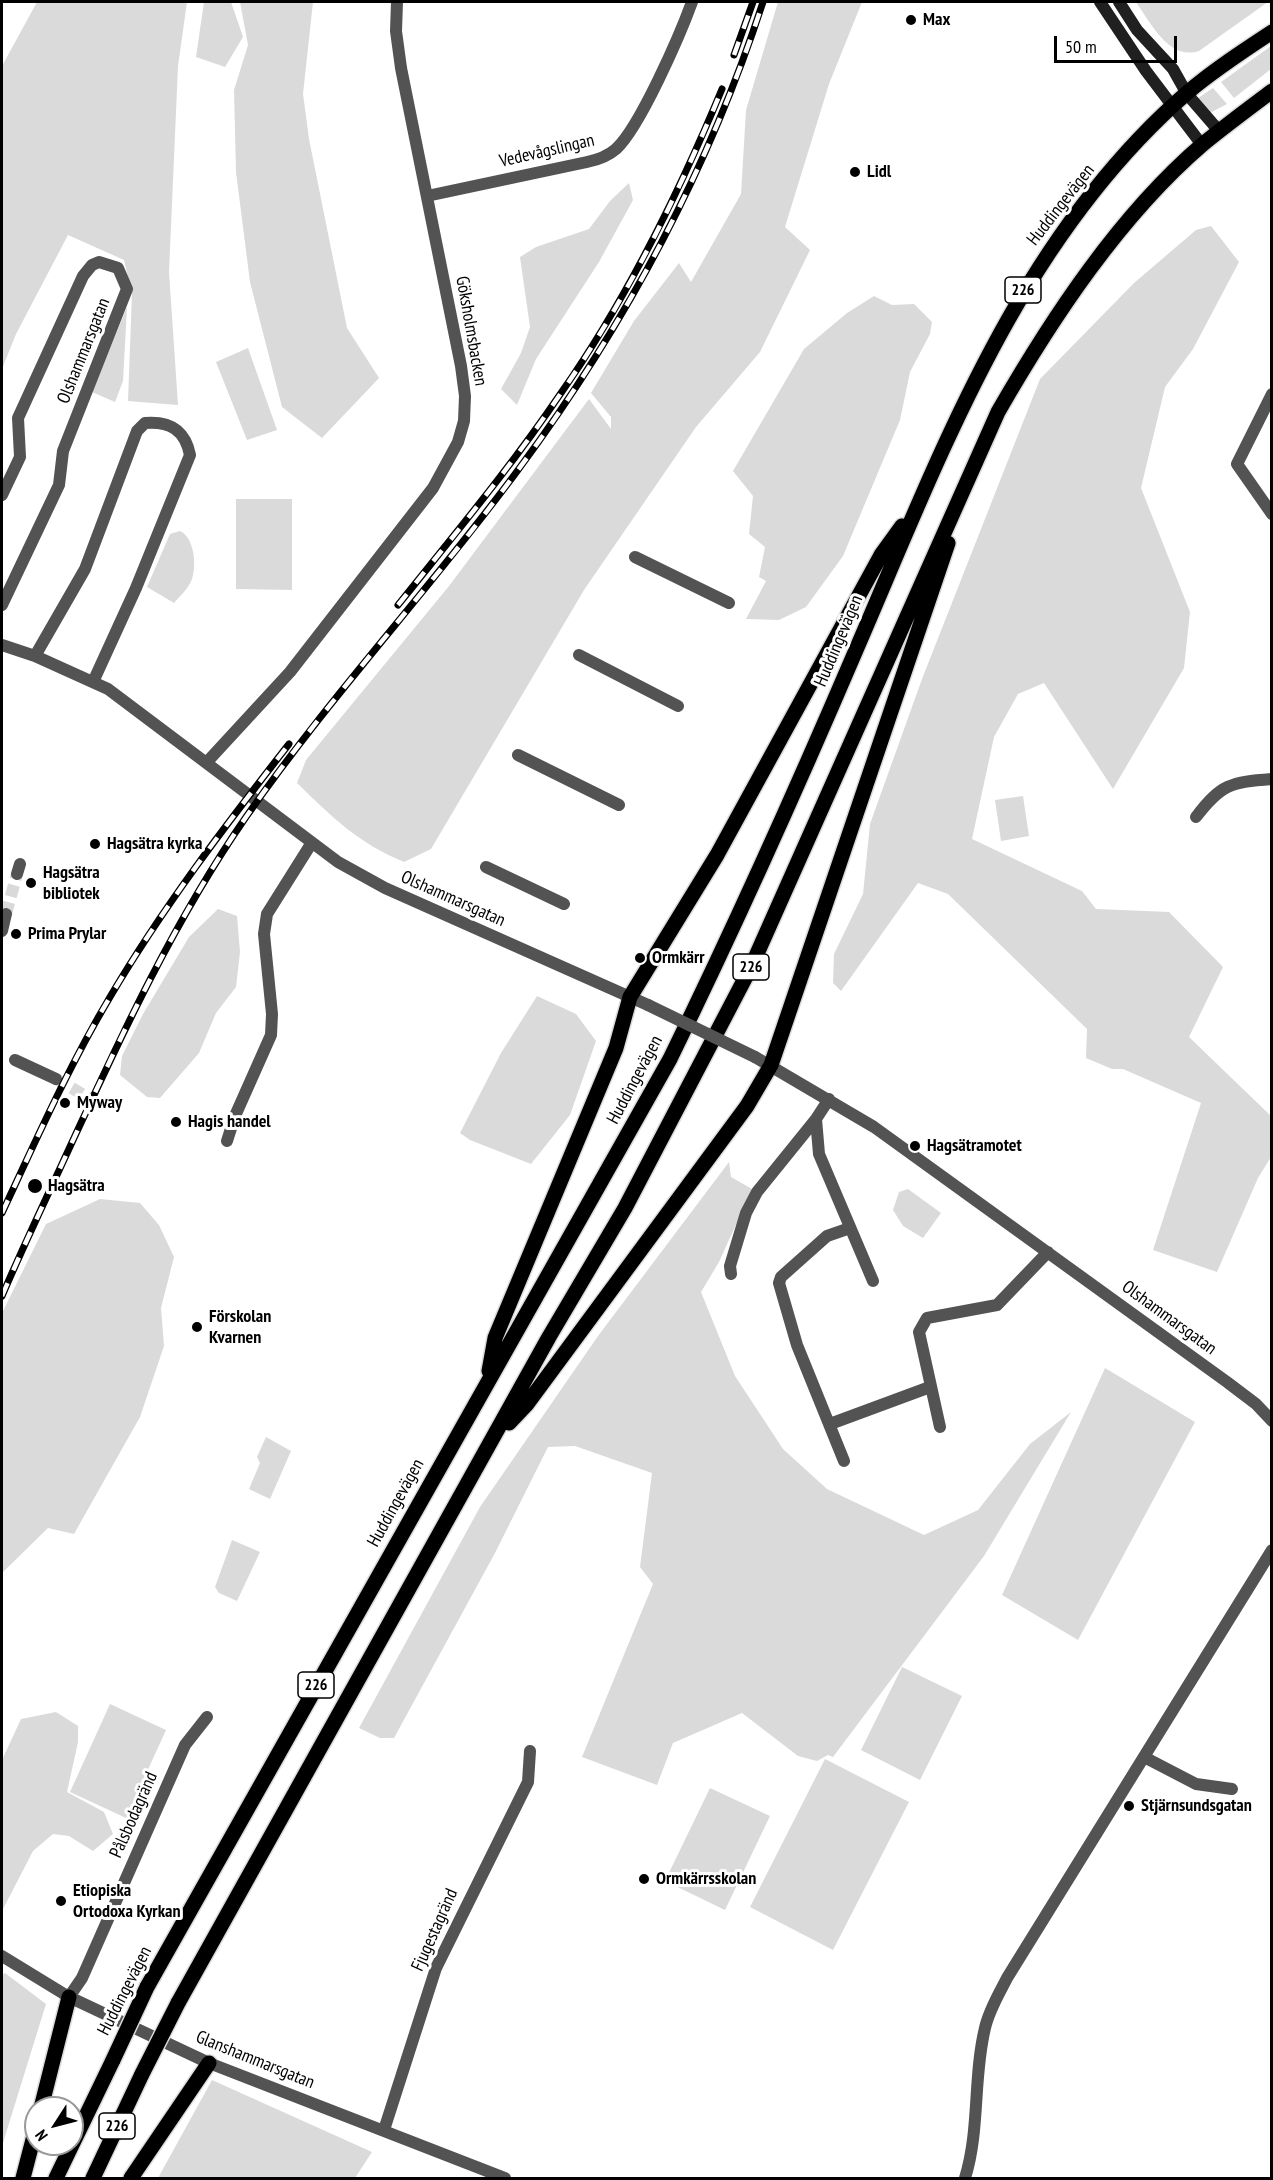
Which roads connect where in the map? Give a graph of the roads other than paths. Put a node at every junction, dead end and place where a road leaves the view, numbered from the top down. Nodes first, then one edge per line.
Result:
1 (397, 2) edge
2 (692, 2) edge
3 (1100, 2) edge
4 (1119, 2) edge
5 (1272, 32) edge
6 (1272, 92) edge
7 (1187, 94) junction
8 (1173, 107) junction
9 (1219, 131) junction
10 (1202, 145) junction
11 (427, 196) junction
12 (1272, 394) edge
13 (969, 473) junction
14 (2, 495) edge
15 (918, 502) junction
16 (1272, 514) edge
17 (635, 557) dead end
18 (729, 603) dead end
19 (2, 606) edge
20 (2, 645) edge
21 (579, 655) dead end
22 (35, 657) junction
23 (93, 682) junction
24 (678, 706) dead end
25 (518, 755) dead end
26 (207, 762) junction
27 (1272, 779) edge
28 (619, 805) dead end
29 (1196, 818) dead end
30 (311, 844) junction
31 (486, 867) dead end
32 (564, 904) dead end
33 (6, 914) dead end
34 (2, 931) edge
35 (630, 997) junction
36 (15, 1060) dead end
37 (771, 1065) junction
38 (56, 1079) tunnel mouth
39 (829, 1099) junction
40 (816, 1119) junction
41 (227, 1141) dead end
42 (850, 1228) junction
43 (1048, 1252) junction
44 (731, 1274) dead end
45 (873, 1281) dead end
46 (486, 1383) junction
47 (930, 1387) junction
48 (1270, 1415) edge
49 (830, 1424) junction
50 (940, 1427) dead end
51 (492, 1441) junction
52 (844, 1461) dead end
53 (1272, 1550) edge
54 (207, 1717) dead end
55 (530, 1751) dead end
56 (1144, 1757) junction
57 (1232, 1789) dead end
58 (2, 1956) edge
59 (69, 1997) junction
60 (209, 2063) junction
61 (44, 2096) edge
62 (384, 2130) junction
63 (29, 2156) edge
64 (23, 2178) edge
65 (56, 2178) edge
66 (93, 2178) edge
67 (131, 2178) edge
68 (505, 2178) edge
69 (965, 2178) edge

1 - 11 street, Göksholmsbacken
2 - 11 street, Vedevågslingan
3 - 8 street
4 - 7 street
5 - 7 main road, Huddingevägen / 226
6 - 9 main road, 226
7 - 8 main road, Huddingevägen / 226
7 - 9 street
8 - 10 street
8 - 15 main road, Huddingevägen / 226
9 - 10 main road, 226
10 - 13 main road, 226
11 - 26 street, Göksholmsbacken
12 - 16 street
13 - 37 main road
13 - 51 main road, 226
14 - 19 street, Olshammarsgatan
15 - 35 main road
15 - 46 main road, Huddingevägen / 226
17 - 18 street
20 - 22 street, Olshammarsgatan
21 - 24 street
22 - 23 street, Olshammarsgatan
22 - 23 street
23 - 26 street, Olshammarsgatan
25 - 28 street
26 - 30 street, Olshammarsgatan
27 - 29 street
30 - 35 street, Olshammarsgatan
30 - 41 street
31 - 32 street
33 - 34 street
35 - 37 street, Olshammarsgatan, bridge
35 - 46 main road
36 - 38 street
37 - 39 street, Olshammarsgatan
37 - 51 main road
39 - 40 street
39 - 43 street, Olshammarsgatan
40 - 42 street
40 - 44 street
42 - 45 street
42 - 49 street
43 - 47 street
43 - 48 street, Olshammarsgatan
46 - 65 main road, Huddingevägen / 226, bridge
47 - 49 street
47 - 50 street
49 - 52 street
51 - 66 main road, 226, bridge
53 - 56 street
54 - 59 street, Pålsbodagränd
55 - 62 street, Fjugestagränd
56 - 57 street
56 - 69 street
58 - 59 street, Glanshammarsgatan
59 - 60 street, Glanshammarsgatan
59 - 61 main road
60 - 62 street, Glanshammarsgatan
60 - 67 main road
62 - 68 street, Glanshammarsgatan
63 - 64 main road

